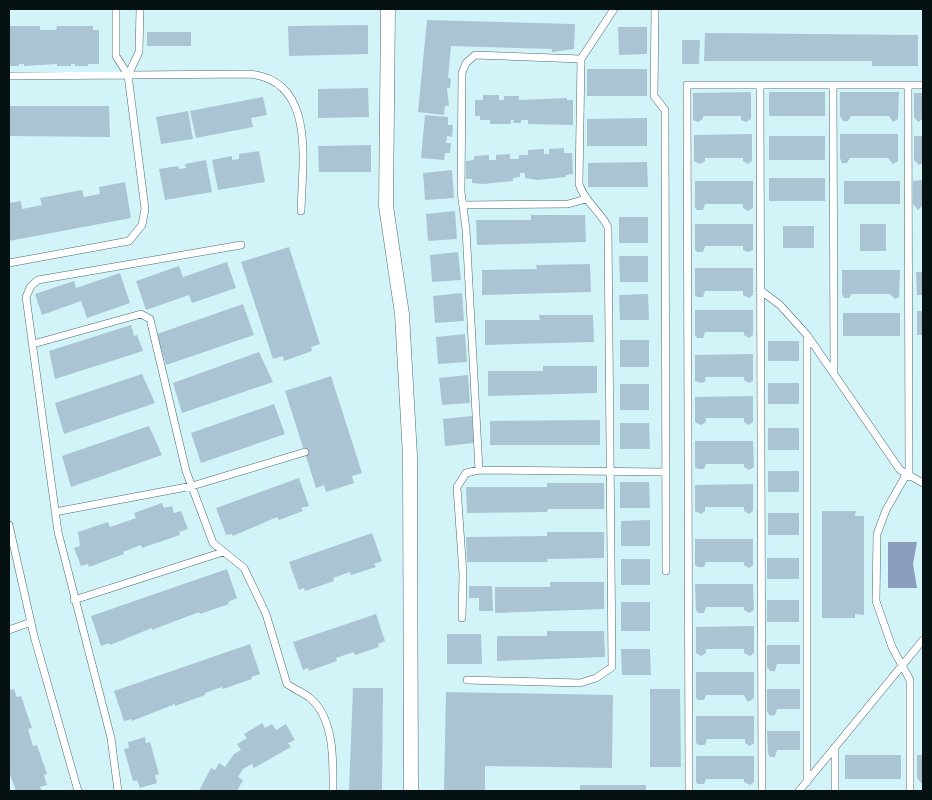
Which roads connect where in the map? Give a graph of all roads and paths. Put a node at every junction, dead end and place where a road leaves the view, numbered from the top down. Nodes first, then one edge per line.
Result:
1 (116, 9) edge
2 (140, 9) edge
3 (388, 9) edge
4 (614, 9) edge
5 (654, 9) edge
6 (581, 59) junction
7 (128, 75) junction
8 (9, 76) edge
9 (760, 85) junction
10 (833, 85) junction
11 (908, 85) junction
12 (923, 85) edge
13 (586, 199) junction
14 (463, 205) junction
15 (300, 211) dead end
16 (241, 245) dead end
17 (9, 263) edge
18 (760, 290) junction
19 (807, 336) junction
20 (33, 344) junction
21 (834, 374) junction
22 (305, 452) dead end
23 (480, 470) junction
24 (610, 472) junction
25 (665, 472) junction
26 (908, 476) junction
27 (923, 483) edge
28 (192, 486) junction
29 (55, 512) junction
30 (9, 525) edge
31 (223, 552) junction
32 (666, 571) dead end
33 (74, 600) junction
34 (462, 618) dead end
35 (30, 622) junction
36 (9, 630) edge
37 (923, 640) edge
38 (902, 665) junction
39 (467, 680) dead end
40 (835, 747) junction
41 (807, 782) junction
42 (78, 791) edge
43 (118, 791) edge
44 (333, 791) edge
45 (411, 791) edge
46 (689, 791) edge
47 (762, 791) edge
48 (799, 791) edge
49 (835, 791) edge
50 (910, 791) edge

1 - 7 lane
2 - 7 lane
3 - 45 street
4 - 6 lane
5 - 25 lane
6 - 13 lane
6 - 14 lane
7 - 8 lane
7 - 15 lane
7 - 17 lane
9 - 10 lane
9 - 18 lane
9 - 46 lane
10 - 11 lane
10 - 21 lane
11 - 12 lane
11 - 26 lane
13 - 14 lane
13 - 24 lane
14 - 23 lane
16 - 20 lane
18 - 19 lane
18 - 47 lane
19 - 21 lane
19 - 41 lane
20 - 28 lane
20 - 29 lane
21 - 26 lane
22 - 28 lane
23 - 24 lane
23 - 34 lane
24 - 25 lane
24 - 39 lane
25 - 32 lane
26 - 27 lane
26 - 38 lane
28 - 29 lane
28 - 31 lane
29 - 33 lane
30 - 35 lane
31 - 33 lane
31 - 44 lane
33 - 43 lane
35 - 36 lane
35 - 42 lane
37 - 38 lane
38 - 40 lane
38 - 50 lane
40 - 41 lane
40 - 49 lane
41 - 48 lane

